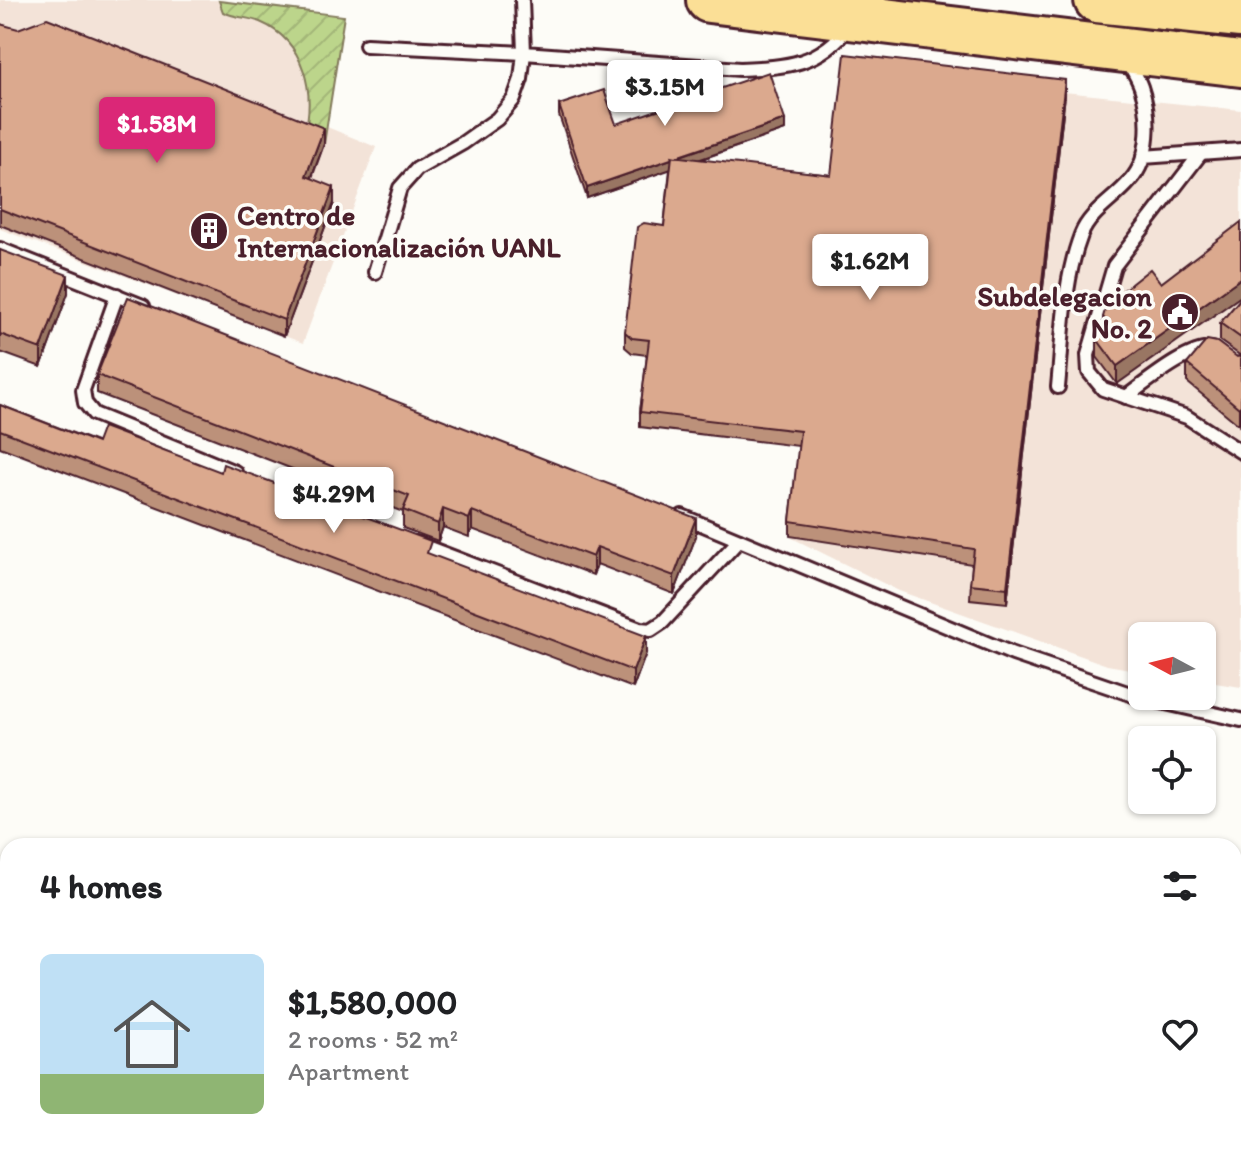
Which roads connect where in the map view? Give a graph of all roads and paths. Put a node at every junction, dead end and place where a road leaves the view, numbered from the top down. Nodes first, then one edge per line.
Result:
1 (522, 0) edge
2 (709, 0) edge
3 (1097, 0) edge
4 (1241, 15) edge
5 (855, 18) junction
6 (366, 45) dead end
7 (1122, 50) junction
8 (524, 53) junction
9 (1241, 64) edge
10 (1241, 150) edge
11 (1201, 153) junction
12 (1143, 157) junction
13 (0, 249) edge
14 (375, 272) dead end
15 (117, 295) junction
16 (158, 312) edge
17 (1228, 358) edge
18 (1058, 387) dead end
19 (1126, 397) junction
20 (1241, 452) edge
21 (254, 480) edge
22 (672, 511) edge
23 (402, 538) edge
24 (739, 540) junction
25 (1241, 720) edge

1 - 8 lane
2 - 5 highway
3 - 4 highway
5 - 7 highway
5 - 8 lane
6 - 8 lane
7 - 9 highway
7 - 12 lane
8 - 14 lane
10 - 11 lane
11 - 12 lane
11 - 19 lane
12 - 18 lane
13 - 15 lane
15 - 16 lane
15 - 21 lane
17 - 19 lane
19 - 20 lane
22 - 24 lane
23 - 24 lane
24 - 25 lane

